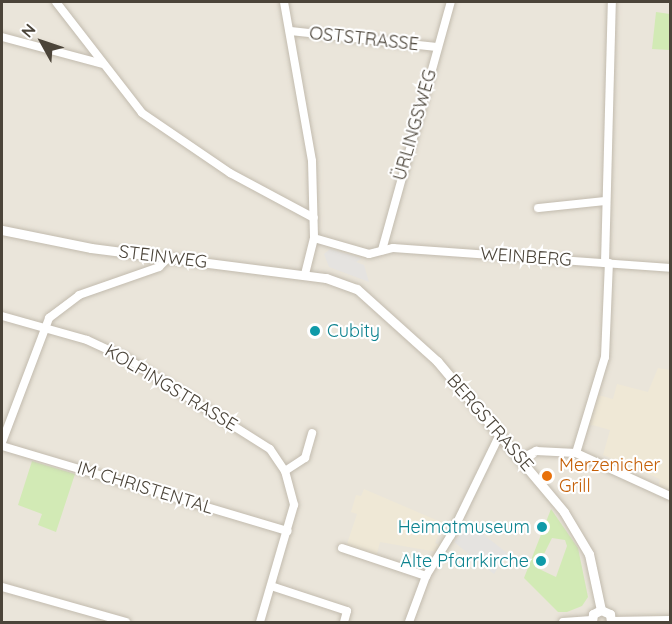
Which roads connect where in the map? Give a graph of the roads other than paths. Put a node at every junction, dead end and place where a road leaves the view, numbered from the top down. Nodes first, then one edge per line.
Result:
1 (56, 2) edge
2 (284, 2) edge
3 (451, 2) edge
4 (612, 2) edge
5 (290, 31) junction
6 (2, 37) edge
7 (437, 47) junction
8 (103, 64) junction
9 (606, 201) junction
10 (538, 208) dead end
11 (314, 218) junction
12 (2, 231) edge
13 (314, 238) junction
14 (382, 250) junction
15 (169, 257) junction
16 (607, 263) junction
17 (670, 268) edge
18 (305, 274) junction
19 (326, 278) joint
20 (2, 316) edge
21 (43, 326) junction
22 (312, 433) dead end
23 (500, 434) junction
24 (2, 444) edge
25 (576, 453) junction
26 (522, 458) junction
27 (285, 471) junction
28 (670, 496) edge
29 (288, 531) junction
30 (342, 548) dead end
31 (426, 576) junction
32 (271, 586) junction
33 (2, 587) edge
34 (601, 610) junction
35 (670, 620) edge
36 (592, 621) edge
37 (126, 622) edge
38 (260, 622) edge
39 (344, 622) edge
40 (409, 622) edge
41 (563, 622) edge
42 (612, 622) edge

1 - 8 street
2 - 5 street
3 - 7 street, ÜRLINGSWEG
4 - 9 street
5 - 7 street, OSTSTRASSE
5 - 11 street
6 - 8 street
7 - 14 street, ÜRLINGSWEG
8 - 11 street
9 - 10 street
9 - 16 street
11 - 13 street
12 - 15 street, STEINWEG
13 - 14 street, WEINBERG
13 - 18 street
14 - 16 street, WEINBERG
15 - 18 street, STEINWEG
15 - 21 street
16 - 17 street, WEINBERG
16 - 25 street
18 - 19 street, STEINWEG
19 - 23 street, BERGSTRASSE
20 - 21 street, KOLPINGSTRASSE
21 - 24 street
21 - 27 street, KOLPINGSTRASSE
22 - 27 street
23 - 26 street, BERGSTRASSE
23 - 31 street
24 - 29 street, IM CHRISTENTAL
25 - 26 street
25 - 28 street
26 - 34 street, BERGSTRASSE
27 - 29 street, KOLPINGSTRASSE
29 - 32 street, KOLPINGSTRASSE
30 - 31 street
31 - 40 street
32 - 38 street, KOLPINGSTRASSE
32 - 39 street
33 - 37 street
34 - 36 street
34 - 42 street
35 - 42 street
36 - 41 street

